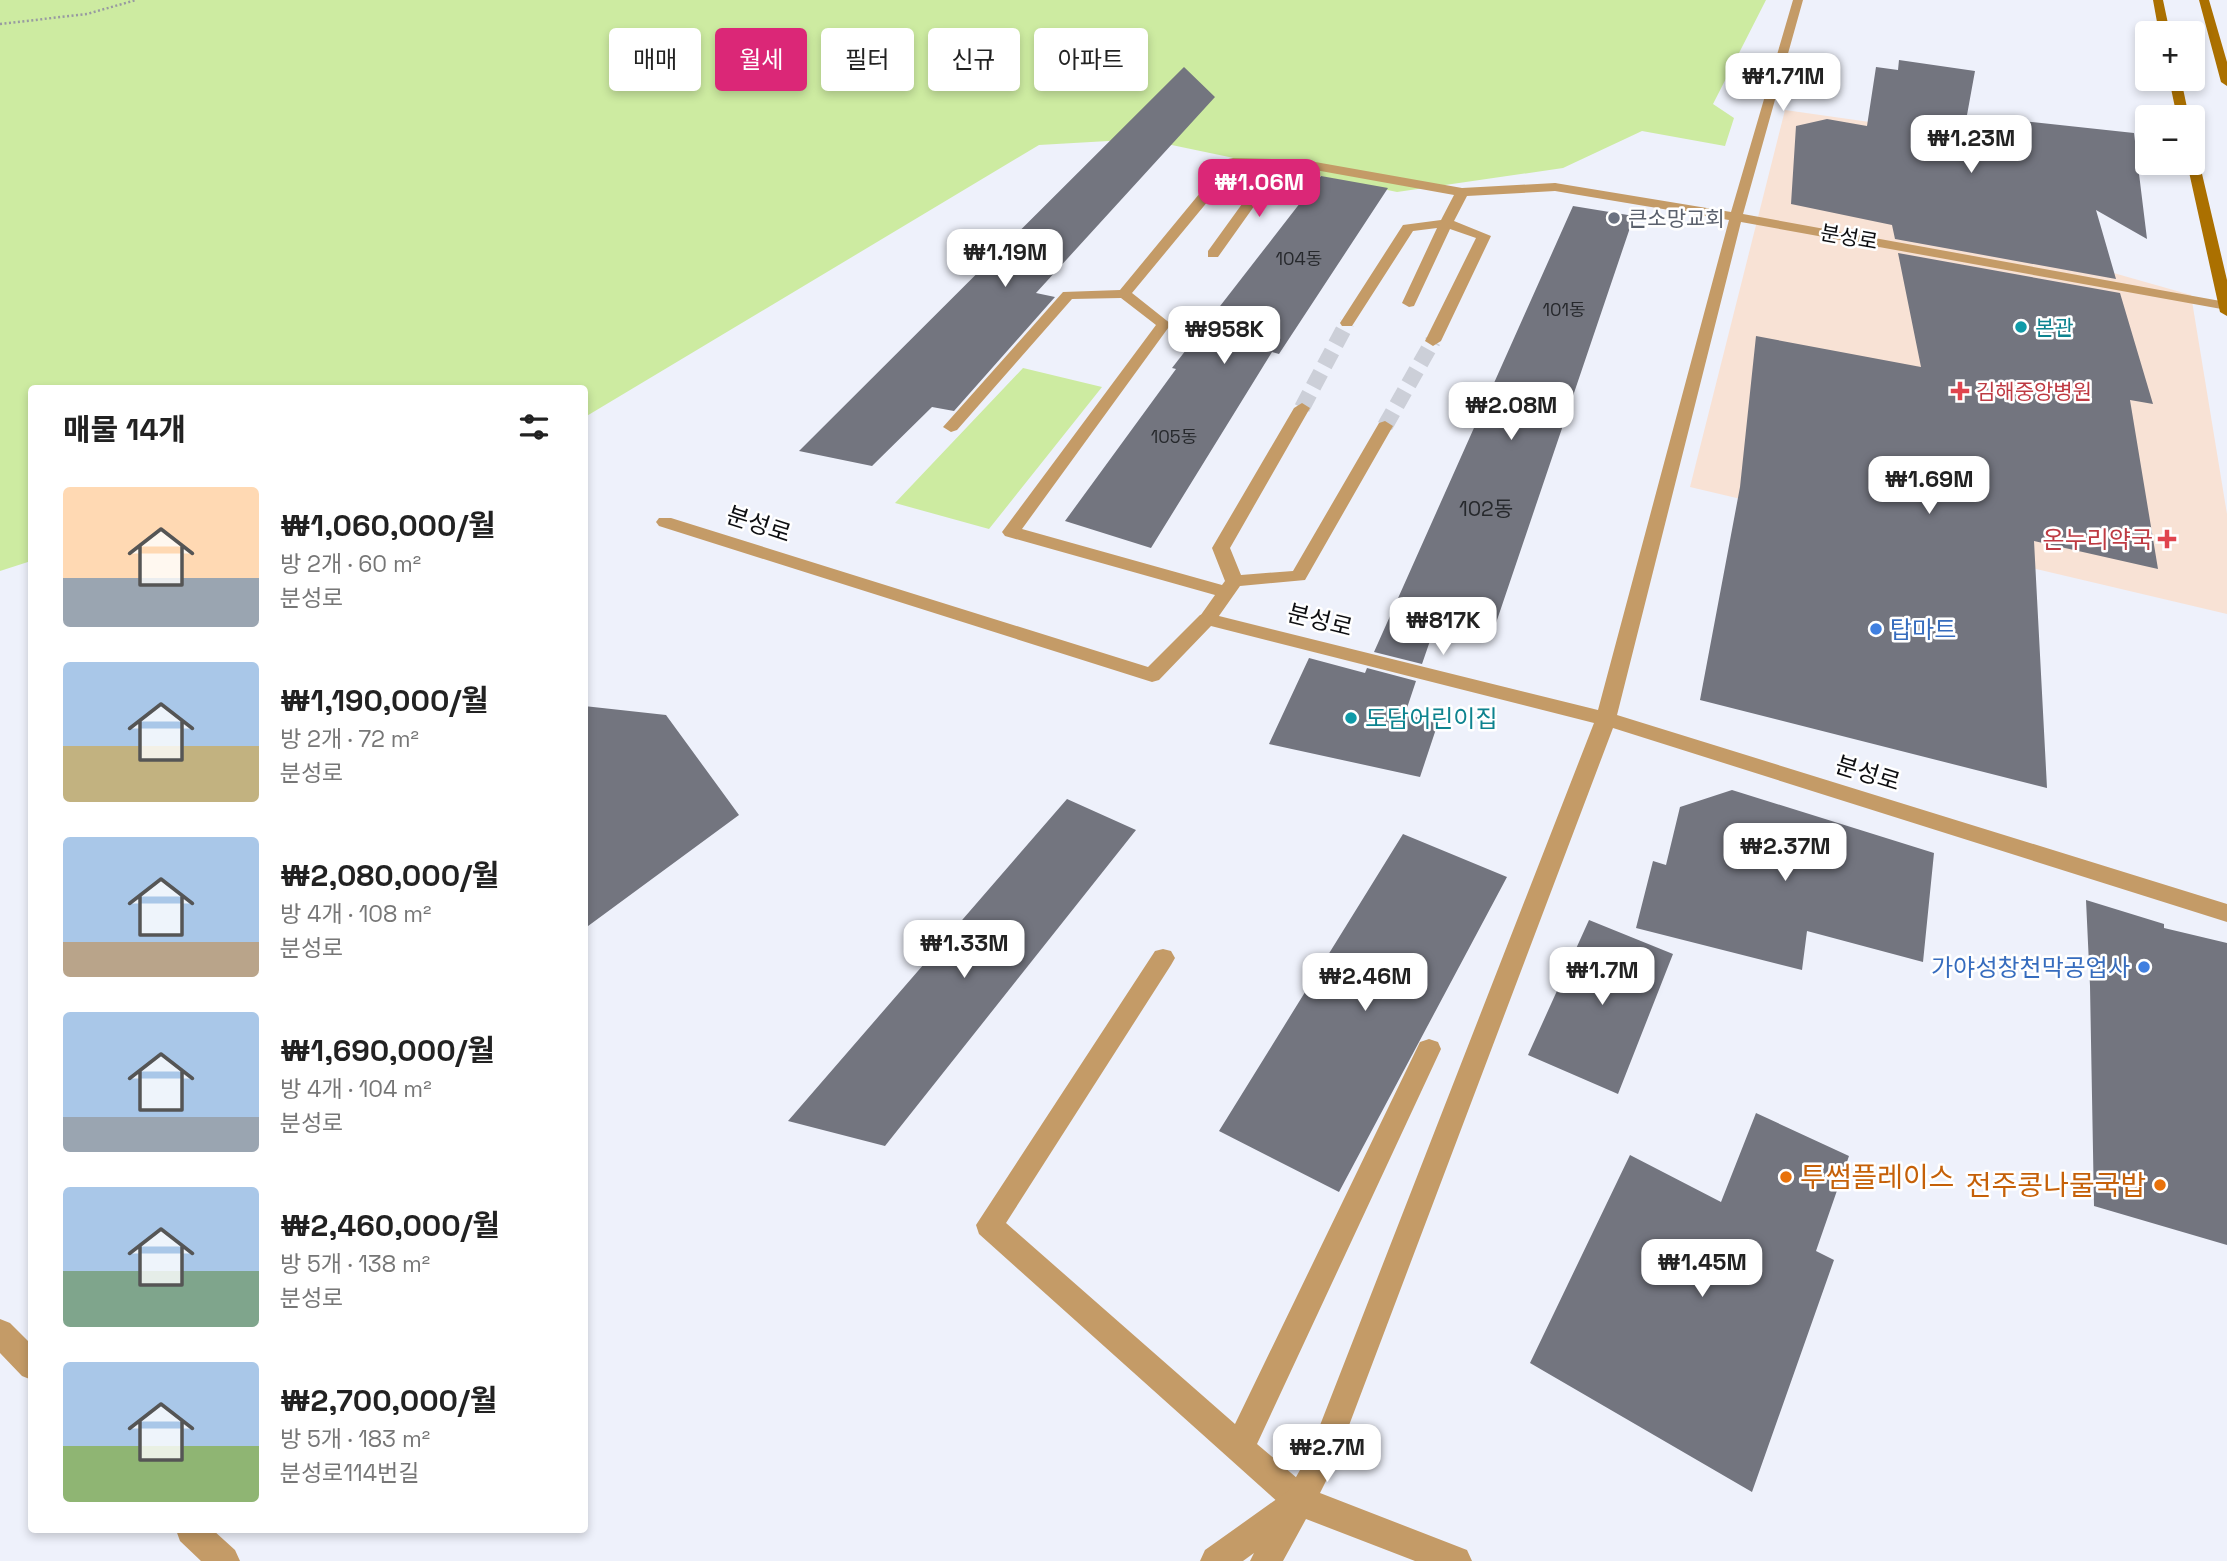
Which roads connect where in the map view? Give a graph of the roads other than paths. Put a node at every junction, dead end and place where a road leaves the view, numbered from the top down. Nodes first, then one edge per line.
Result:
1 (1798, 0) edge
2 (2158, 0) edge
3 (2204, 0) edge
4 (2162, 21) edge
5 (2227, 82) edge
6 (1278, 164) junction
7 (2196, 175) edge
8 (1462, 192) junction
9 (1736, 217) junction
10 (1446, 222) junction
11 (1213, 254) dead end
12 (1125, 294) junction
13 (1409, 303) dead end
14 (2226, 309) edge
15 (1347, 323) tunnel mouth
16 (1433, 341) tunnel mouth
17 (1302, 408) tunnel mouth
18 (1385, 426) tunnel mouth
19 (951, 427) dead end
20 (665, 522) dead end
21 (1230, 587) junction
22 (1207, 619) junction
23 (1606, 719) junction
24 (2227, 913) edge
25 (1163, 958) dead end
26 (1429, 1049) dead end
27 (0, 1333) edge
28 (28, 1362) edge
29 (1239, 1448) junction
30 (1300, 1501) junction
31 (194, 1533) edge
32 (224, 1561) edge
33 (1216, 1561) edge
34 (1266, 1561) edge
35 (1456, 1561) edge

1 - 9 street
2 - 4 main road
3 - 5 main road
6 - 8 street, 분성로
6 - 11 street
6 - 12 street, 분성로
7 - 14 main road, 분성로
8 - 9 street, 분성로
8 - 10 street
9 - 14 street, 분성로
9 - 23 street
10 - 13 street
10 - 15 street
10 - 16 street
12 - 19 street
12 - 21 street
17 - 21 street
18 - 21 street
20 - 22 street, 분성로
21 - 22 street
22 - 23 street, 분성로
23 - 24 street, 분성로
23 - 30 street
25 - 29 street
26 - 29 street
27 - 28 street
29 - 30 street
30 - 33 street
30 - 34 street
30 - 35 street
31 - 32 street

